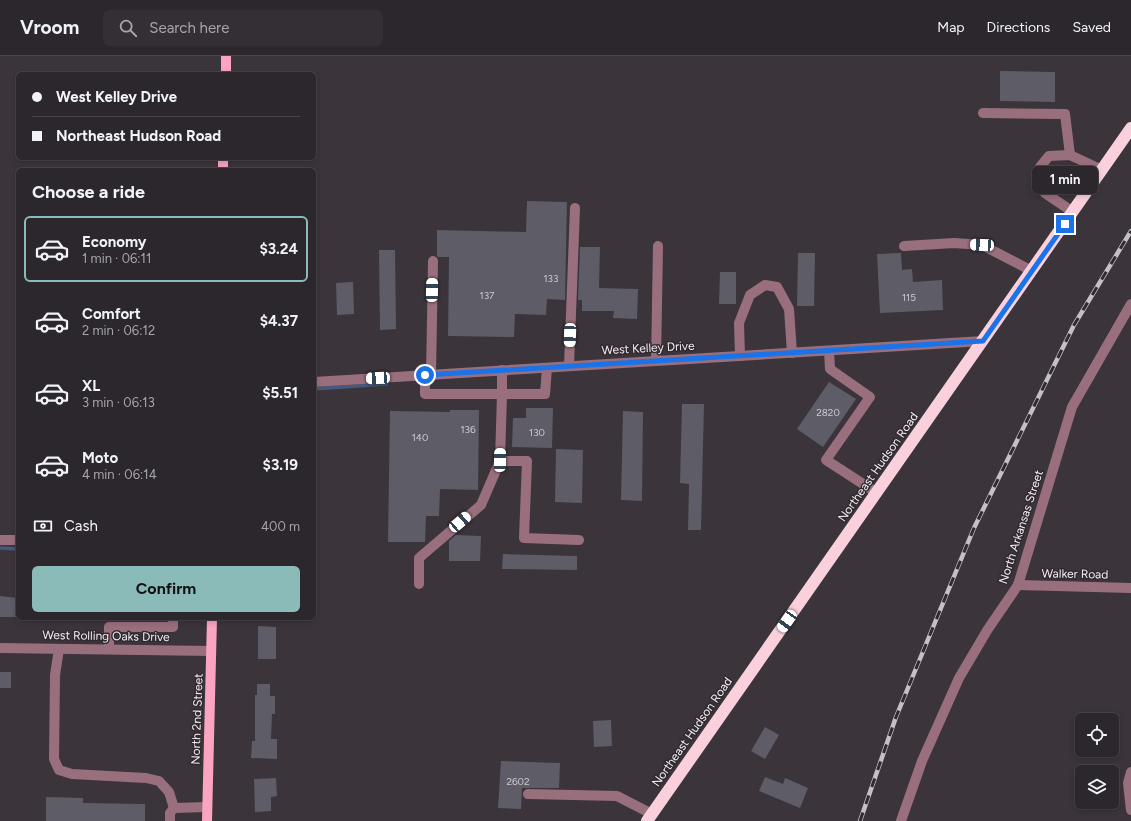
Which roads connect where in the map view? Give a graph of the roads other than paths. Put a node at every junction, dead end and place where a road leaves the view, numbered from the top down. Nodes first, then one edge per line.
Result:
1 (226, 56) edge
2 (226, 72) edge
3 (983, 113) dead end
4 (1131, 128) edge
5 (1070, 155) junction
6 (1102, 170) junction
7 (574, 208) dead end
8 (1073, 212) junction
9 (658, 246) dead end
10 (904, 246) dead end
11 (433, 261) dead end
12 (1032, 271) junction
13 (1131, 304) edge
14 (983, 341) junction
15 (830, 350) junction
16 (792, 353) junction
17 (740, 356) junction
18 (656, 361) junction
19 (569, 366) junction
20 (547, 368) junction
21 (502, 370) junction
22 (428, 375) junction
23 (316, 382) edge
24 (502, 394) junction
25 (500, 460) junction
26 (877, 493) junction
27 (0, 540) edge
28 (16, 540) edge
29 (579, 540) dead end
30 (419, 584) dead end
31 (1018, 585) junction
32 (1131, 588) edge
33 (173, 620) edge
34 (212, 620) edge
35 (0, 648) edge
36 (59, 649) junction
37 (110, 649) junction
38 (211, 651) junction
39 (1131, 772) edge
40 (528, 794) dead end
41 (207, 807) junction
42 (174, 808) junction
43 (1131, 810) edge
44 (650, 817) edge
45 (170, 821) edge
46 (207, 821) edge
47 (901, 821) edge

1 - 2 main road
3 - 5 street
4 - 6 highway, Northeast Hudson Road
5 - 6 street
5 - 8 street
6 - 8 highway, Northeast Hudson Road
7 - 19 street
8 - 12 highway, Northeast Hudson Road
9 - 18 street
10 - 12 street
11 - 22 street
12 - 14 highway, Northeast Hudson Road
13 - 31 street, North Arkansas Street
14 - 15 street, West Kelley Drive
14 - 26 highway, Northeast Hudson Road
15 - 16 street, West Kelley Drive
15 - 26 street
16 - 17 street, West Kelley Drive
16 - 17 street
17 - 18 street, West Kelley Drive
18 - 19 street, West Kelley Drive
19 - 20 street, West Kelley Drive
20 - 21 street, West Kelley Drive
20 - 24 street
21 - 22 street, West Kelley Drive
21 - 24 street
22 - 23 street, West Kelley Drive
22 - 24 street
24 - 25 street
25 - 29 street
25 - 30 street
26 - 44 highway, Northeast Hudson Road
27 - 28 street
31 - 32 street, Walker Road
31 - 47 street, North Arkansas Street
33 - 37 street
34 - 38 main road, North 2nd Street
35 - 36 street, West Rolling Oaks Drive
36 - 37 street, West Rolling Oaks Drive
36 - 42 street
37 - 38 street, West Rolling Oaks Drive
38 - 41 main road, North 2nd Street
39 - 43 street
40 - 44 street
41 - 42 street
41 - 46 main road, North 2nd Street
42 - 45 street

